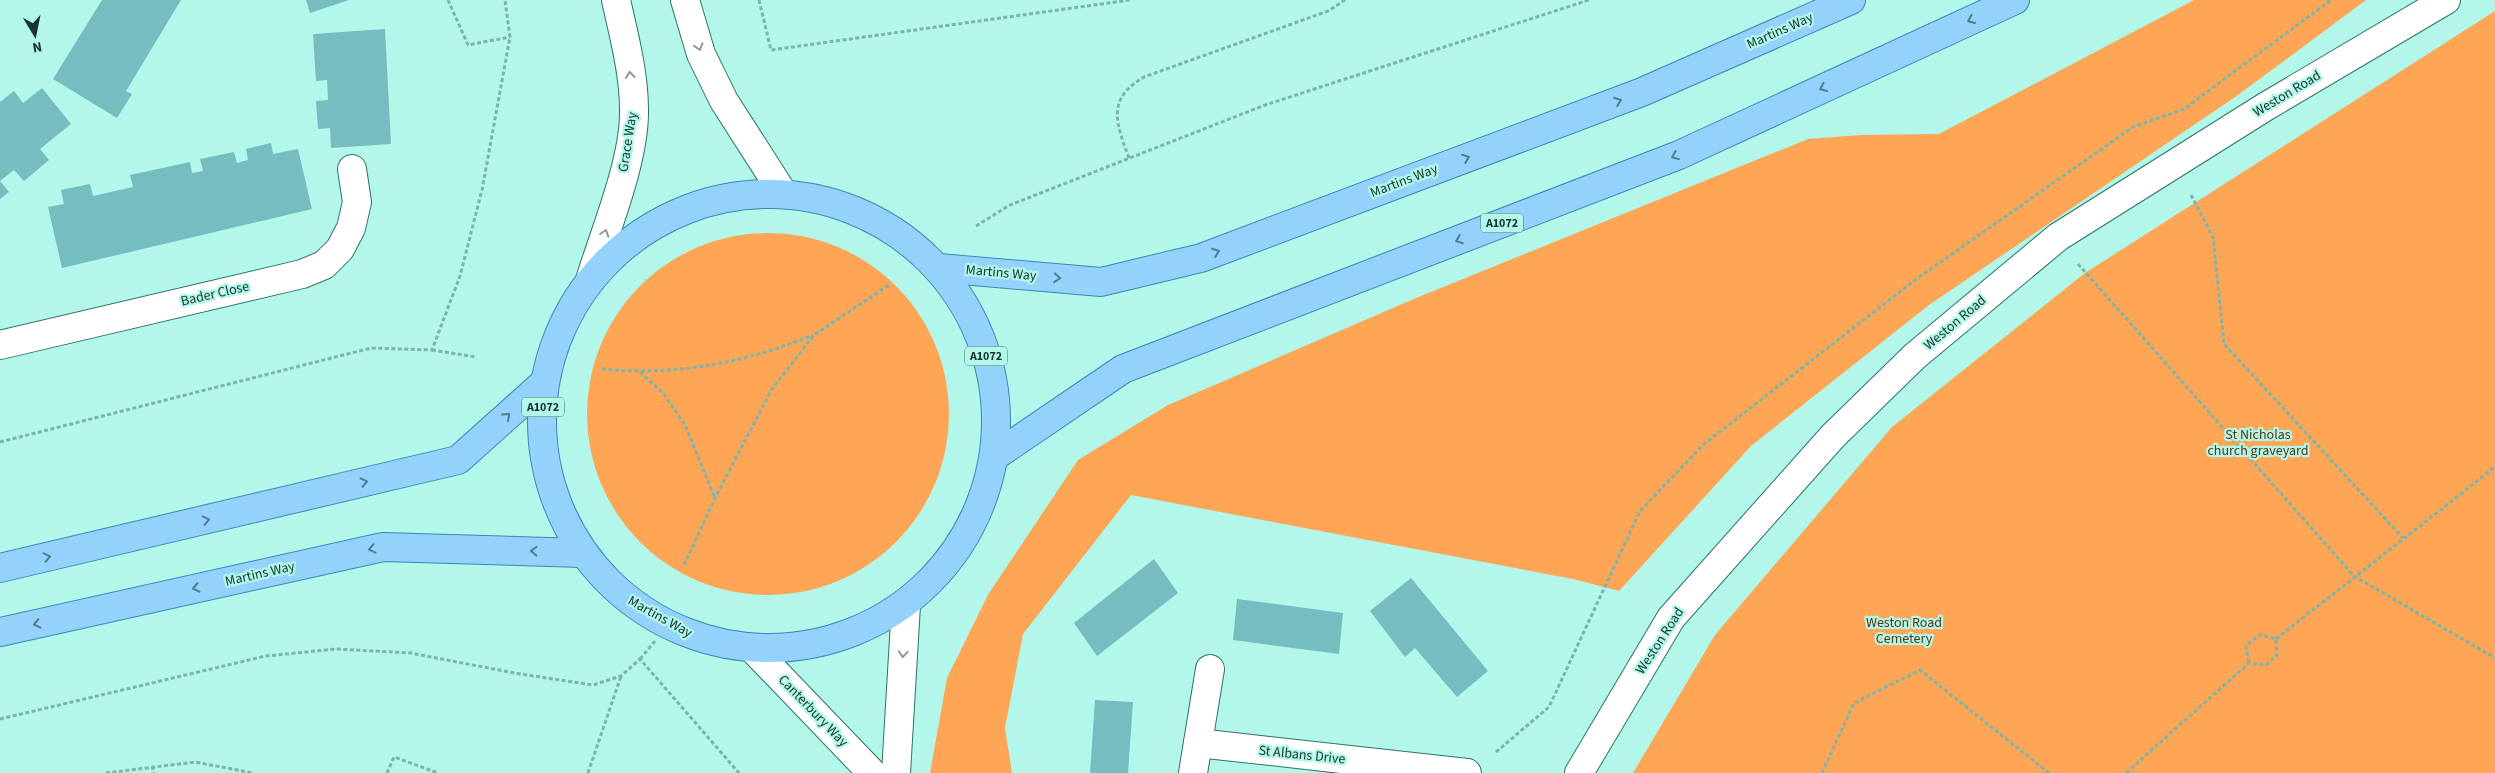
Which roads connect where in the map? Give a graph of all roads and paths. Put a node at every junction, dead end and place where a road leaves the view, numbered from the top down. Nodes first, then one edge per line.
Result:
1 (448, 0) edge
2 (616, 0) edge
3 (685, 0) edge
4 (759, 0) edge
5 (1130, 0) edge
6 (1344, 0) edge
7 (1589, 0) edge
8 (1851, 0) edge
9 (2015, 0) edge
10 (2446, 0) edge
11 (510, 37) dead end
12 (1129, 158) junction
13 (2175, 163) junction
14 (352, 168) dead end
15 (783, 193) junction
16 (976, 226) dead end
17 (2058, 237) junction
18 (939, 268) junction
19 (590, 280) junction
20 (889, 285) dead end
21 (814, 335) junction
22 (0, 345) edge
23 (432, 350) dead end
24 (476, 357) dead end
25 (602, 369) dead end
26 (640, 372) junction
27 (544, 382) junction
28 (996, 456) junction
29 (2495, 467) edge
30 (715, 498) junction
31 (2403, 538) junction
32 (582, 553) junction
33 (684, 565) dead end
34 (0, 568) edge
35 (2354, 576) junction
36 (906, 605) junction
37 (0, 632) edge
38 (2276, 639) junction
39 (655, 641) dead end
40 (753, 649) junction
41 (2495, 658) edge
42 (640, 659) junction
43 (2249, 663) junction
44 (1210, 669) dead end
45 (621, 676) junction
46 (0, 719) edge
47 (1198, 743) junction
48 (152, 766) junction
49 (106, 773) edge
50 (154, 773) edge
51 (253, 773) edge
52 (387, 773) edge
53 (438, 773) edge
54 (588, 773) edge
55 (739, 773) edge
56 (872, 773) edge
57 (896, 773) edge
58 (1194, 773) edge
59 (1467, 773) edge
60 (1579, 773) edge
61 (1822, 773) edge
62 (2049, 773) edge
63 (2126, 773) edge

1 - 11 path
19 -> 2 street, Grace Way
3 -> 15 street
4 - 5 path
6 - 12 path
7 - 12 path
18 -> 8 main road, Martins Way
9 -> 28 main road, A1072
10 - 13 street, Weston Road
12 - 16 path
13 - 17 street, Weston Road
13 - 31 path
14 - 22 street, Bader Close
15 - 18 main road, Martins Way / A1072
15 - 19 main road, Martins Way / A1072
17 - 35 path
17 - 60 street, Weston Road
18 - 28 main road, Martins Way / A1072
19 - 27 main road, Martins Way / A1072
20 - 21 path
21 - 26 path
21 - 30 path
23 - 24 path
25 - 26 path
26 - 30 path
27 - 32 main road, Martins Way / A1072
34 -> 27 main road, A1072
28 - 36 main road, Martins Way / A1072
29 - 31 path
30 - 33 path
31 - 35 path
32 -> 37 main road, Martins Way
32 - 40 main road, Martins Way / A1072
35 - 38 path
35 - 41 path
36 - 40 main road, Martins Way / A1072
36 -> 57 street
38 - 43 path
38 - 43 path
39 - 42 path
40 - 56 street, Canterbury Way
42 - 45 path
42 - 55 path
43 - 63 path
44 - 47 street
45 - 46 path
45 - 54 path
47 - 58 street
47 - 59 street, St Albans Drive
48 - 49 path
48 - 50 path
48 - 51 path
52 - 53 path
61 - 62 path

